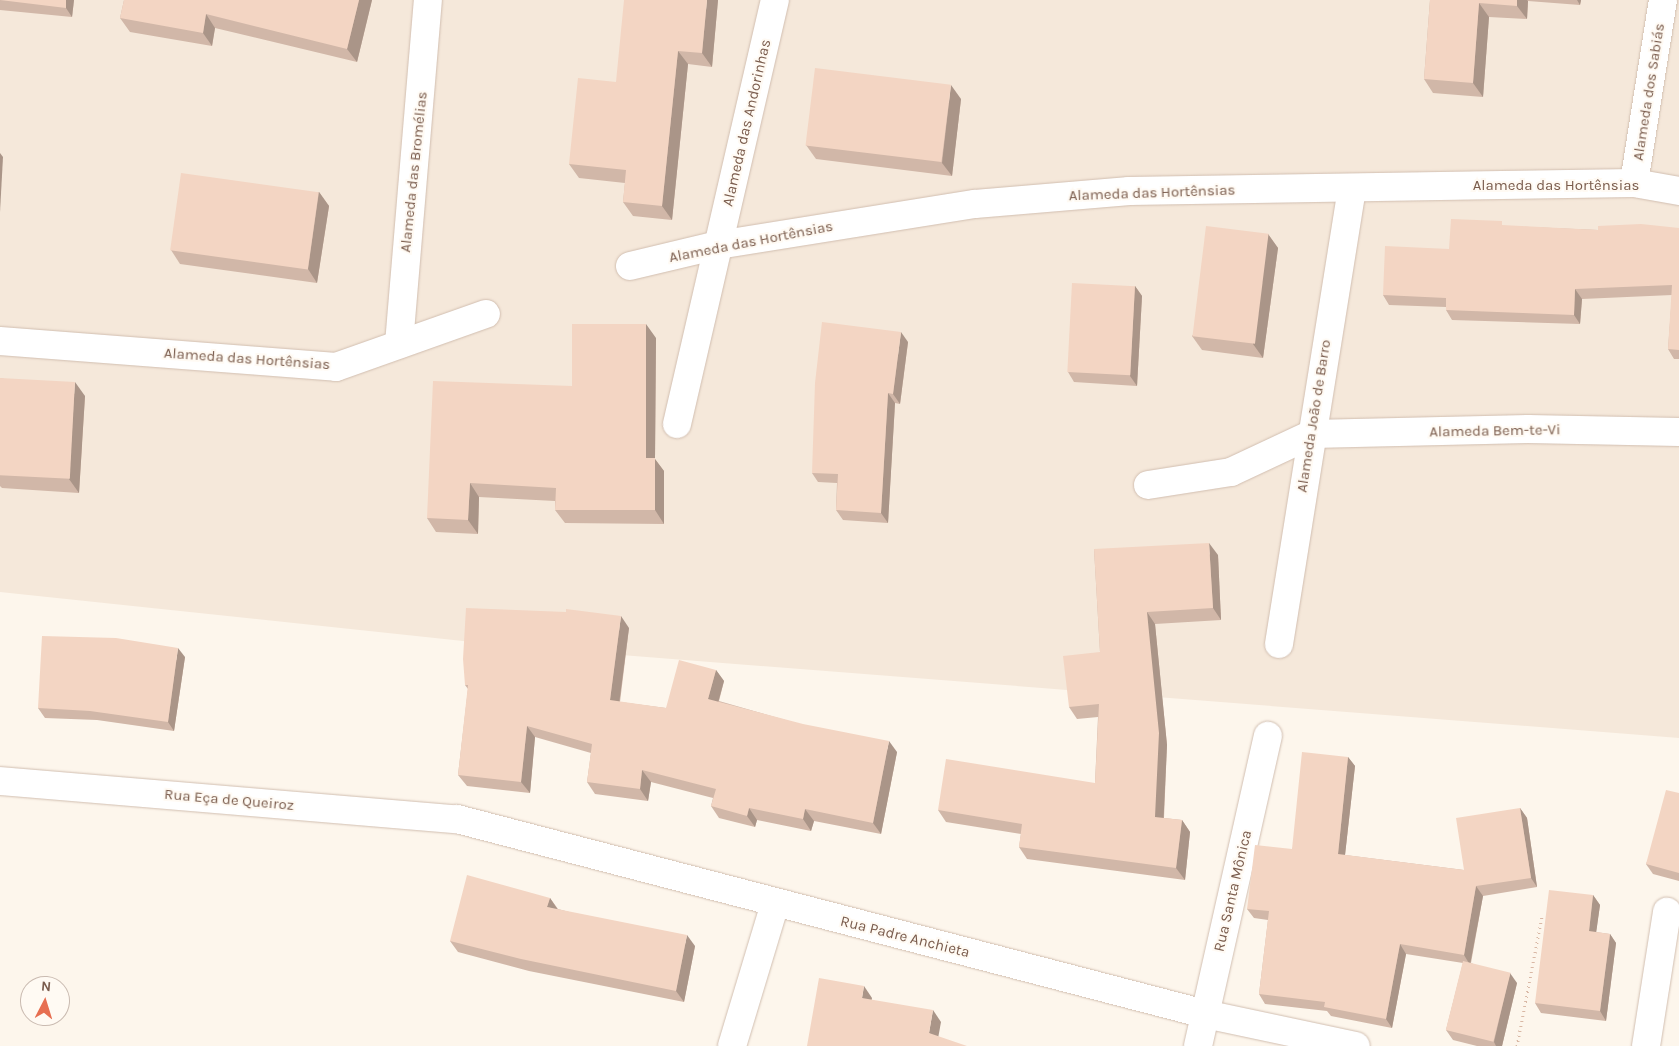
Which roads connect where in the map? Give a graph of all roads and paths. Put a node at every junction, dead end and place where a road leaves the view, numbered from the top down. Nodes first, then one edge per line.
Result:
1 (428, 0) edge
2 (775, 0) edge
3 (1663, 0) edge
4 (1634, 183) junction
5 (1352, 189) junction
6 (1679, 191) edge
7 (718, 245) junction
8 (630, 266) dead end
9 (486, 314) dead end
10 (0, 340) edge
11 (399, 344) junction
12 (677, 424) dead end
13 (1679, 432) edge
14 (1312, 434) junction
15 (1148, 485) dead end
16 (1279, 644) dead end
17 (1268, 736) dead end
18 (0, 781) edge
19 (458, 819) joint
20 (775, 904) junction
21 (1667, 912) dead end
22 (1542, 916) dead end
23 (1205, 1014) junction
24 (732, 1046) edge
25 (1198, 1046) edge
26 (1356, 1046) edge
27 (1517, 1046) edge
28 (1646, 1046) edge

1 - 11 street, Alameda das Bromélias
2 - 7 street, Alameda das Andorinhas
3 - 4 street, Alameda dos Sabiás
4 - 5 street, Alameda das Hortênsias
4 - 6 street, Alameda das Hortênsias
5 - 7 street, Alameda das Hortênsias
5 - 14 street, Alameda João de Barro
7 - 8 street, Alameda das Hortênsias
7 - 12 street, Alameda das Andorinhas
9 - 11 street, Alameda das Hortênsias
10 - 11 street, Alameda das Hortênsias
13 - 14 street, Alameda Bem-te-Vi
14 - 15 street
14 - 16 street, Alameda João de Barro
17 - 23 street, Rua Santa Mônica
18 - 19 street, Rua Eça de Queiroz
19 - 20 street, Rua Padre Anchieta
20 - 23 street, Rua Padre Anchieta
20 - 24 street
21 - 28 street
22 - 27 path
23 - 25 street, Rua Santa Mônica
23 - 26 street, Rua Padre Anchieta

